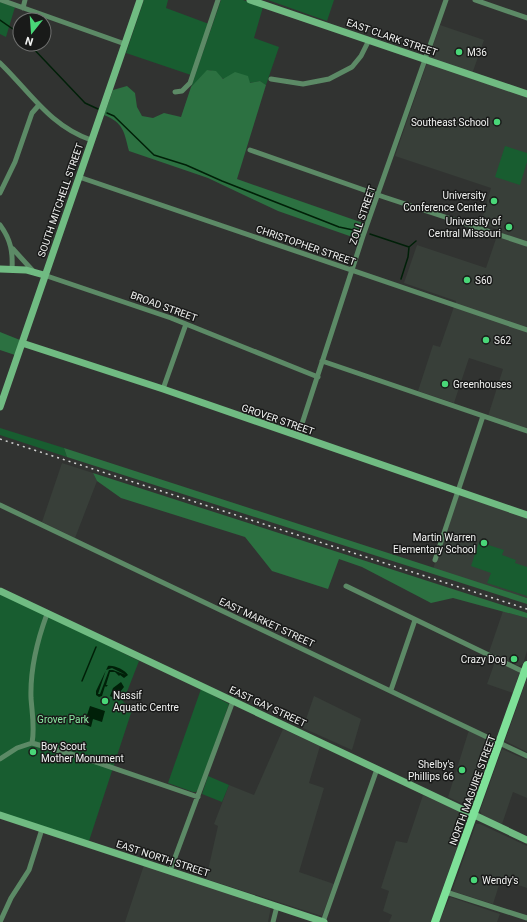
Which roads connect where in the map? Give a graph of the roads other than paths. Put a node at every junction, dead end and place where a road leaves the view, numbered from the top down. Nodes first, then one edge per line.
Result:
1 (1, 0) edge
2 (25, 0) edge
3 (140, 0) edge
4 (218, 0) edge
5 (250, 0) edge
6 (446, 0) edge
7 (475, 0) edge
8 (23, 8) junction
9 (527, 18) edge
10 (369, 40) junction
11 (125, 44) junction
12 (425, 59) junction
13 (0, 63) edge
14 (271, 79) dead end
15 (176, 92) dead end
16 (527, 94) edge
17 (39, 105) junction
18 (91, 140) junction
19 (250, 150) dead end
20 (79, 177) junction
21 (0, 193) edge
22 (378, 194) junction
23 (0, 225) edge
24 (527, 244) edge
25 (12, 248) junction
26 (0, 269) edge
27 (12, 270) junction
28 (353, 270) junction
29 (34, 272) junction
30 (44, 275) junction
31 (186, 324) junction
32 (527, 330) edge
33 (22, 343) junction
34 (322, 361) junction
35 (318, 377) junction
36 (163, 389) junction
37 (3, 391) edge
38 (0, 407) edge
39 (483, 416) junction
40 (527, 431) edge
41 (298, 436) junction
42 (458, 492) junction
43 (0, 505) edge
44 (527, 516) edge
45 (435, 560) dead end
46 (346, 586) dead end
47 (0, 591) edge
48 (47, 614) junction
49 (414, 620) junction
50 (526, 670) edge
51 (391, 690) junction
52 (233, 701) junction
53 (32, 743) junction
54 (500, 743) junction
55 (527, 756) edge
56 (0, 759) edge
57 (377, 769) junction
58 (198, 797) junction
59 (0, 815) edge
60 (474, 815) junction
61 (42, 829) junction
62 (527, 840) edge
63 (170, 871) junction
64 (446, 892) junction
65 (277, 906) junction
66 (527, 918) edge
67 (0, 922) edge
68 (274, 922) edge
69 (324, 922) edge
70 (435, 922) edge

1 - 8 street
2 - 8 street
3 - 11 street, SOUTH MITCHELL STREET
4 - 15 street
5 - 10 street, EAST CLARK STREET
6 - 12 street, ZOLL STREET
7 - 9 street
8 - 11 street
10 - 12 street, EAST CLARK STREET
10 - 14 street
11 - 18 street, SOUTH MITCHELL STREET
12 - 16 street, EAST CLARK STREET
12 - 22 street, ZOLL STREET
13 - 17 street
17 - 18 street
17 - 21 street
18 - 20 street, SOUTH MITCHELL STREET
19 - 22 street
20 - 28 street, CHRISTOPHER STREET
20 - 30 street, SOUTH MITCHELL STREET
22 - 24 street
22 - 28 street, ZOLL STREET
23 - 25 street
25 - 27 street
25 - 29 street
26 - 27 street, BROAD STREET
27 - 29 street, BROAD STREET
28 - 32 street, CHRISTOPHER STREET
28 - 34 street, ZOLL STREET
29 - 30 street, BROAD STREET
30 - 31 street, BROAD STREET
30 - 33 street, SOUTH MITCHELL STREET
31 - 35 street, BROAD STREET
31 - 36 street
33 - 36 street, GROVER STREET
33 - 37 street, SOUTH MITCHELL STREET
34 - 35 street, ZOLL STREET
34 - 39 street
35 - 41 street, ZOLL STREET
36 - 41 street, GROVER STREET
37 - 38 street, SOUTH MITCHELL STREET
39 - 40 street
39 - 42 street
41 - 42 street, GROVER STREET
42 - 44 street, GROVER STREET
42 - 45 street
43 - 51 street, EAST MARKET STREET
46 - 49 street
47 - 48 street, EAST GAY STREET
48 - 52 street, EAST GAY STREET
48 - 53 street
49 - 50 street
49 - 51 street
50 - 54 main road, NORTH MAGUIRE STREET
51 - 54 street, EAST MARKET STREET
52 - 57 street, EAST GAY STREET
52 - 58 street
53 - 56 street
53 - 58 street
54 - 55 street, EAST MARKET STREET
54 - 60 main road, NORTH MAGUIRE STREET
57 - 60 street, EAST GAY STREET
57 - 69 street
58 - 63 street
59 - 61 street, EAST NORTH STREET
60 - 62 street, EAST GAY STREET
60 - 64 main road, NORTH MAGUIRE STREET
61 - 63 street, EAST NORTH STREET
61 - 67 street
63 - 65 street, EAST NORTH STREET
64 - 66 street
64 - 70 main road, NORTH MAGUIRE STREET
65 - 68 street
65 - 69 street, EAST NORTH STREET

